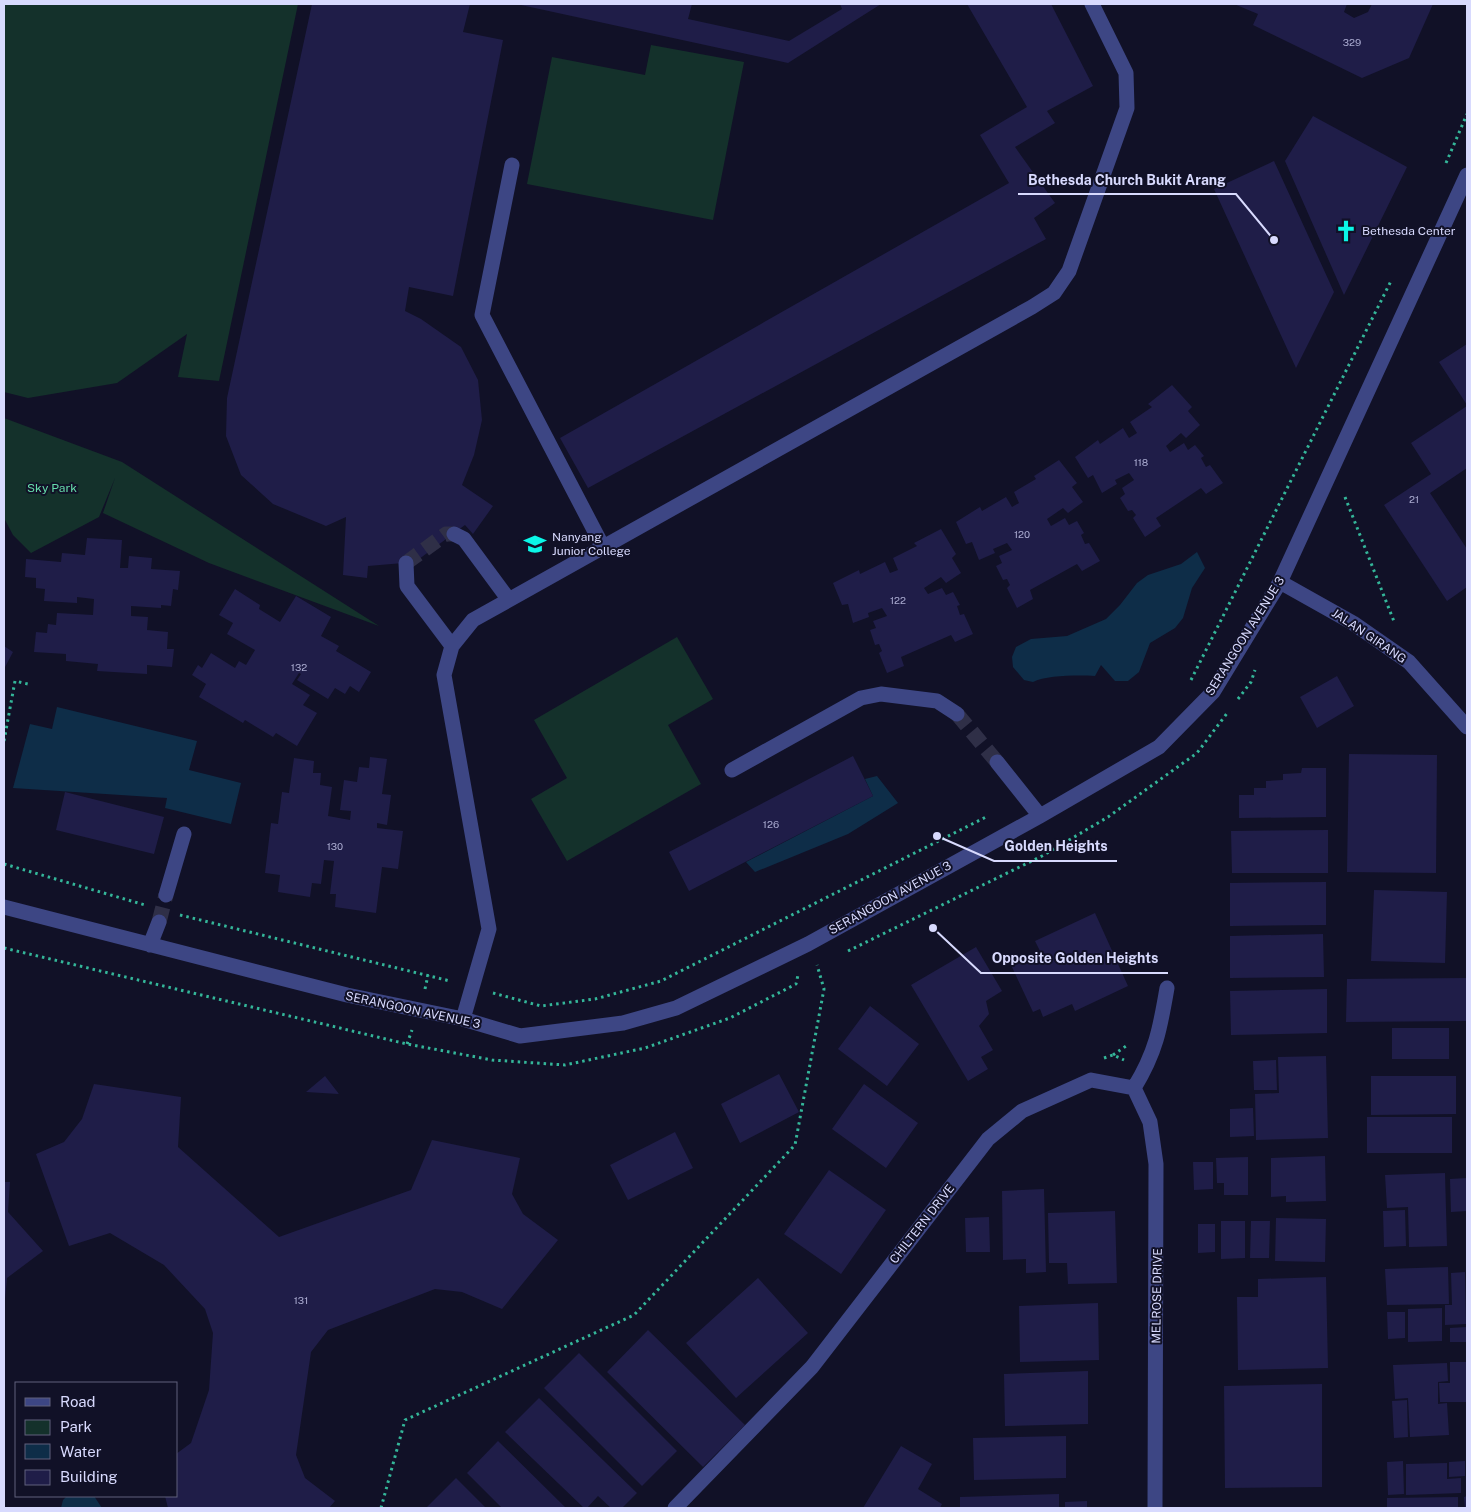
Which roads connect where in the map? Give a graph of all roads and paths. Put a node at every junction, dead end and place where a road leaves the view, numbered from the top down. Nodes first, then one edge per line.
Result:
1 (1092, 4) edge
2 (1467, 114) edge
3 (512, 165) dead end
4 (1444, 171) dead end
5 (1467, 176) edge
6 (1394, 275) dead end
7 (1343, 492) dead end
8 (454, 534) dead end
9 (603, 547) junction
10 (406, 563) dead end
11 (1280, 582) junction
12 (509, 600) junction
13 (1398, 631) dead end
14 (452, 646) junction
15 (28, 684) dead end
16 (1184, 686) dead end
17 (957, 714) tunnel mouth
18 (1467, 727) edge
19 (4, 740) edge
20 (997, 762) tunnel mouth
21 (732, 770) dead end
22 (1023, 798) junction
23 (1040, 816) junction
24 (184, 834) dead end
25 (4, 864) edge
26 (166, 895) tunnel mouth
27 (4, 906) edge
28 (146, 906) dead end
29 (172, 912) dead end
30 (159, 922) tunnel mouth
31 (808, 944) junction
32 (150, 945) junction
33 (4, 948) edge
34 (472, 988) junction
35 (1167, 988) dead end
36 (463, 1018) junction
37 (337, 1029) dead end
38 (1134, 1088) junction
39 (381, 1508) edge
40 (675, 1508) edge
41 (1155, 1508) edge

1 - 9 street
2 - 4 path
3 - 9 street
5 - 11 street, SERANGOON AVENUE 3
6 - 16 path
7 - 13 path
8 - 12 street
9 - 12 street
10 - 14 street
11 - 18 street, JALAN GIRANG
11 - 23 street, SERANGOON AVENUE 3
12 - 14 street
14 - 34 street
15 - 19 path
17 - 21 street
20 - 22 street
22 - 23 street
22 - 34 path
23 - 31 street, SERANGOON AVENUE 3
24 - 26 street
25 - 28 path
27 - 32 street, SERANGOON AVENUE 3
29 - 34 path
30 - 32 street
31 - 36 street, SERANGOON AVENUE 3
31 - 39 path
32 - 36 street, SERANGOON AVENUE 3
33 - 37 path
34 - 36 street
35 - 38 street
38 - 40 street, CHILTERN DRIVE
38 - 41 street, MELROSE DRIVE

